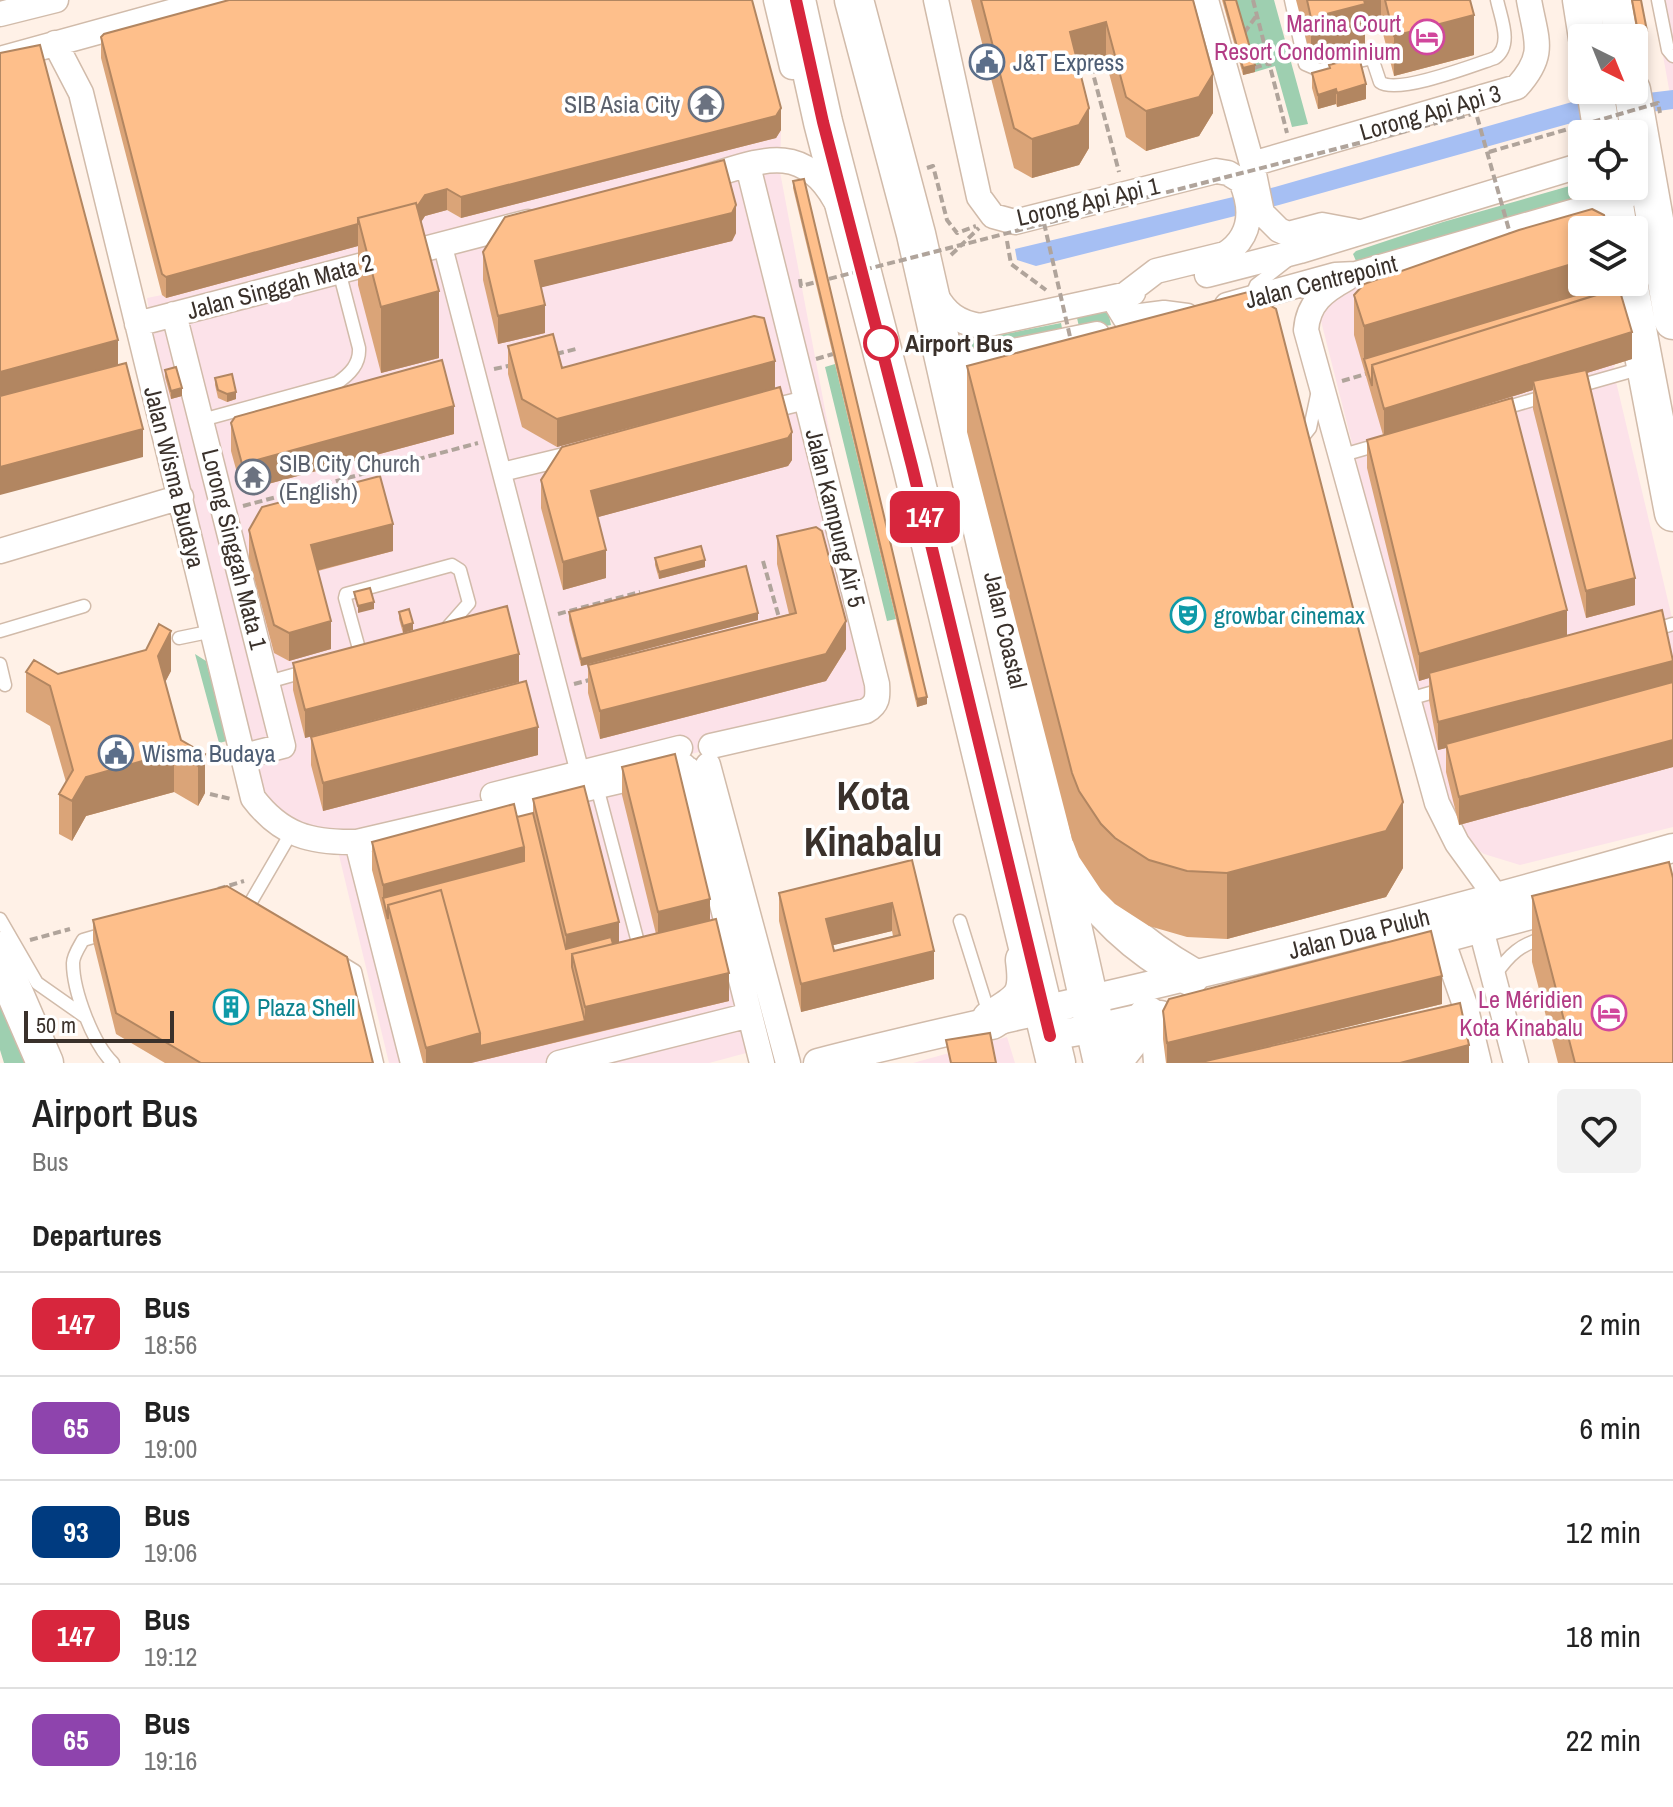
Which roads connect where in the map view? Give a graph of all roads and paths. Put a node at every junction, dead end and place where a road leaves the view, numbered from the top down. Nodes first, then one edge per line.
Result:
1 (56, 0) edge
2 (214, 0) edge
3 (776, 0) edge
4 (796, 0) edge
5 (854, 0) edge
6 (936, 0) edge
7 (1206, 0) edge
8 (1253, 0) edge
9 (1291, 0) edge
10 (1497, 0) edge
11 (1529, 0) edge
12 (1581, 0) edge
13 (1617, 0) edge
14 (1658, 0) edge
15 (0, 14) edge
16 (1257, 15) junction
17 (1585, 24) edge
18 (1621, 24) edge
19 (93, 33) junction
20 (1244, 33) edge
21 (55, 43) junction
22 (1673, 56) edge
23 (0, 59) edge
24 (1269, 63) junction
25 (1091, 66) dead end
26 (1254, 68) edge
27 (81, 93) junction
28 (1233, 97) junction
29 (1660, 113) dead end
30 (1289, 139) dead end
31 (1489, 152) junction
32 (1252, 164) junction
33 (748, 166) junction
34 (933, 166) dead end
35 (1568, 169) edge
36 (1216, 171) junction
37 (816, 175) junction
38 (1648, 184) edge
39 (671, 186) edge
40 (1650, 191) junction
41 (1125, 194) junction
42 (1615, 205) edge
43 (549, 217) edge
44 (1044, 223) junction
45 (1004, 227) dead end
46 (1361, 232) junction
47 (855, 238) junction
48 (1512, 241) edge
49 (442, 243) junction
50 (1300, 251) junction
51 (339, 271) junction
52 (936, 271) junction
53 (1356, 274) junction
54 (800, 279) dead end
55 (1047, 291) dead end
56 (1127, 295) junction
57 (1632, 296) edge
58 (1250, 306) junction
59 (174, 314) junction
60 (1194, 317) junction
61 (1673, 321) edge
62 (137, 324) junction
63 (1072, 345) edge
64 (576, 349) dead end
65 (548, 356) edge
66 (519, 363) edge
67 (1645, 367) junction
68 (1383, 368) edge
69 (476, 374) junction
70 (947, 375) junction
71 (1321, 379) junction
72 (806, 400) junction
73 (1491, 412) edge
74 (745, 415) edge
75 (202, 420) junction
76 (493, 439) junction
77 (1387, 442) edge
78 (1295, 446) edge
79 (593, 451) edge
80 (1343, 455) junction
81 (502, 472) junction
82 (181, 497) junction
83 (225, 511) junction
84 (1673, 513) edge
85 (0, 551) edge
86 (763, 561) dead end
87 (640, 592) edge
88 (84, 606) dead end
89 (540, 619) junction
90 (1673, 624) edge
91 (782, 630) edge
92 (0, 631) edge
93 (213, 631) junction
94 (1644, 633) edge
95 (179, 638) dead end
96 (361, 656) junction
97 (348, 660) edge
98 (0, 664) edge
99 (321, 667) edge
100 (603, 677) edge
101 (268, 682) junction
102 (5, 685) dead end
103 (1453, 686) edge
104 (558, 688) junction
105 (1409, 699) junction
106 (244, 756) junction
107 (694, 759) junction
108 (588, 780) junction
109 (1042, 788) junction
110 (210, 794) dead end
111 (240, 802) dead end
112 (298, 834) junction
113 (357, 842) junction
114 (1668, 859) edge
115 (246, 881) dead end
116 (217, 889) edge
117 (1596, 897) edge
118 (1497, 898) junction
119 (234, 900) edge
120 (248, 907) junction
121 (1018, 911) junction
122 (261, 915) edge
123 (0, 919) edge
124 (960, 921) dead end
125 (73, 928) dead end
126 (1481, 929) junction
127 (113, 932) edge
128 (1559, 934) edge
129 (1442, 939) junction
130 (661, 950) edge
131 (11, 952) edge
132 (328, 955) edge
133 (1310, 974) edge
134 (1493, 978) junction
135 (1190, 991) junction
136 (750, 1015) junction
137 (1154, 1015) junction
138 (84, 1016) junction
139 (991, 1020) junction
140 (1096, 1030) edge
141 (1049, 1036) edge
142 (869, 1050) junction
143 (45, 1063) edge
144 (68, 1063) edge
145 (113, 1063) edge
146 (377, 1063) edge
147 (413, 1063) edge
148 (559, 1063) edge
149 (762, 1063) edge
150 (788, 1063) edge
151 (818, 1063) edge
152 (899, 1063) edge
153 (1111, 1063) edge
154 (1156, 1063) edge
155 (1479, 1063) edge
156 (1516, 1063) edge

1 - 15 street
2 - 19 street
3 - 37 street
4 - 47 highway
5 - 52 highway, Jalan Coastal
6 - 41 street, Lorong Api Api 1
7 - 28 street
8 - 16 path
9 - 10 lane
11 - 32 street, Lorong Api Api 3
12 - 17 main road
13 - 18 main road
14 - 22 lane
16 - 20 path
16 - 24 path
19 - 21 street
19 - 27 street, Jalan Wisma Budaya
21 - 23 street
21 - 27 street, Jalan Wisma Budaya
24 - 26 path
24 - 30 path
25 - 41 path
27 - 62 street, Jalan Wisma Budaya
28 - 32 street
28 - 36 street
29 - 31 path, bridge
31 - 44 path, bridge
31 - 48 path, bridge
32 - 46 street
33 - 37 street
33 - 39 street
33 - 72 street, Jalan Kampung Air 5
34 - 52 path
35 - 46 street, Jalan Centrepoint
36 - 41 street, Lorong Api Api 1
36 - 56 street
37 - 47 street
38 - 40 main road
40 - 42 street, Jalan Centrepoint
40 - 61 main road
42 - 53 street, Jalan Centrepoint
43 - 49 street, Jalan Singgah Mata 2
44 - 54 path, bridge
44 - 63 path, bridge
45 - 55 path
46 - 50 street, Jalan Centrepoint
47 - 121 highway
49 - 51 street, Jalan Singgah Mata 2
49 - 69 street
50 - 56 street, Jalan Centrepoint
50 - 58 lane
51 - 59 street, Jalan Singgah Mata 2
51 - 75 lane
52 - 56 street, Jalan Centrepoint
52 - 70 highway, Jalan Coastal
53 - 58 street, Jalan Centrepoint
53 - 71 street
56 - 60 street
57 - 67 main road
58 - 60 street, Jalan Centrepoint
59 - 62 street, Jalan Singgah Mata 2
59 - 75 street, Lorong Singgah Mata 1
60 - 70 street, Jalan Centrepoint
62 - 82 street, Jalan Wisma Budaya
64 - 65 path
66 - 69 path
67 - 73 lane
67 - 84 main road
68 - 71 path
69 - 76 street
70 - 109 highway, Jalan Coastal
71 - 78 lane
71 - 80 street
72 - 74 street
72 - 107 street, Jalan Kampung Air 5
75 - 83 street, Lorong Singgah Mata 1
76 - 81 street
76 - 83 path
77 - 80 lane
79 - 81 street
80 - 105 street
81 - 89 street
82 - 85 street
82 - 93 street, Jalan Wisma Budaya
83 - 101 street, Lorong Singgah Mata 1
86 - 91 path
87 - 89 path
88 - 92 lane
89 - 104 street
90 - 94 lane
93 - 95 lane
93 - 106 street, Jalan Wisma Budaya
96 - 96 lane
96 - 97 lane
98 - 102 lane
99 - 101 lane
100 - 104 path
101 - 106 street, Lorong Singgah Mata 1
103 - 105 lane
104 - 108 street
105 - 118 street
106 - 112 street, Jalan Wisma Budaya
107 - 108 street, Jalan Kampung Air 5
107 - 136 street
107 - 150 street
108 - 112 street
108 - 113 street, Jalan Kampung Air 5
108 - 130 lane
109 - 135 highway
109 - 140 highway, Jalan Coastal
110 - 111 path
112 - 113 street, Jalan Kampung Air 5
112 - 120 lane
113 - 147 street
114 - 118 street, Jalan Dua Puluh
115 - 116 path
117 - 126 street, Jalan Dua Puluh
118 - 135 street, Jalan Dua Puluh
119 - 120 lane
120 - 122 lane
121 - 139 highway
121 - 141 highway
123 - 138 lane
124 - 139 lane
125 - 131 path
126 - 129 street, Jalan Dua Puluh
126 - 134 street
127 - 138 lane
128 - 134 lane
129 - 133 street, Jalan Dua Puluh
129 - 155 street
131 - 143 main road
131 - 144 main road
132 - 146 lane
134 - 156 street
135 - 137 street, Jalan Dua Puluh
135 - 140 street, Jalan Dua Puluh
136 - 148 street
136 - 149 street
137 - 140 street, Jalan Dua Puluh
137 - 153 highway
137 - 154 street
138 - 145 lane
139 - 141 street, Jalan Dua Puluh
139 - 142 street, Jalan Dua Puluh
140 - 141 street, Jalan Dua Puluh
142 - 151 street, Jalan Dua Puluh
142 - 152 street

